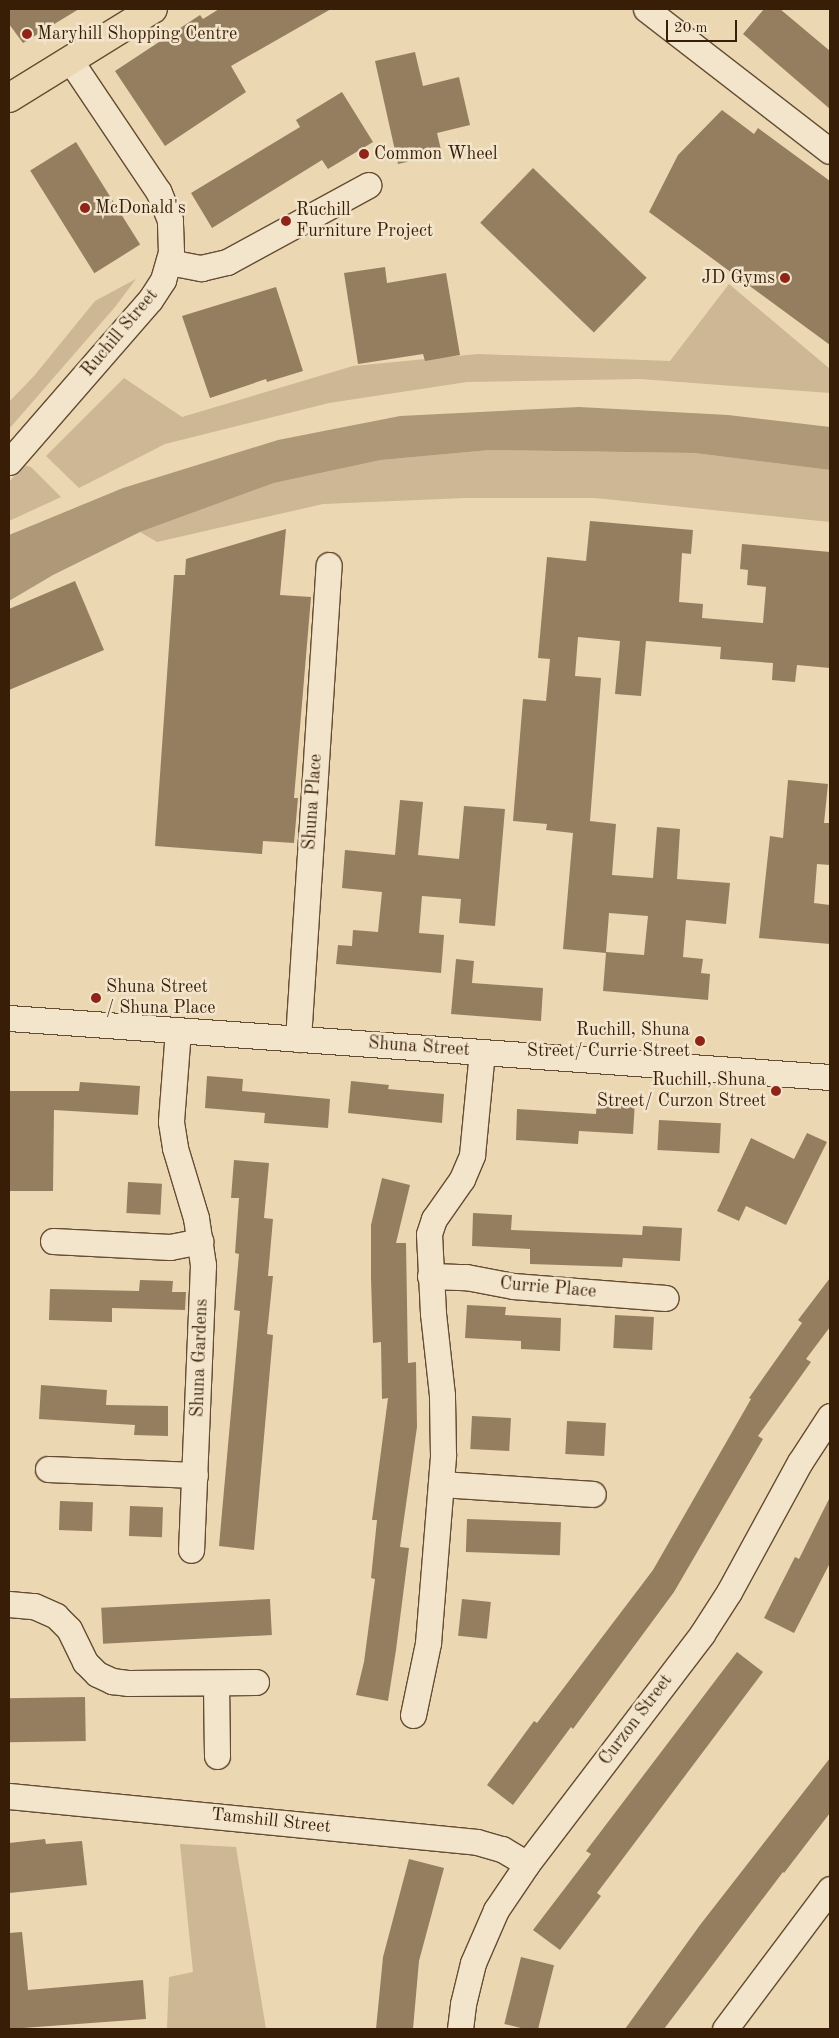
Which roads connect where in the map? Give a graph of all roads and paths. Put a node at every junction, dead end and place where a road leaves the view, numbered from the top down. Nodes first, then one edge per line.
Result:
1 (153, 9) edge
2 (646, 9) edge
3 (70, 60) junction
4 (9, 98) edge
5 (830, 151) edge
6 (368, 185) dead end
7 (169, 262) junction
8 (9, 462) edge
9 (329, 566) dead end
10 (9, 1018) edge
11 (178, 1030) junction
12 (298, 1039) junction
13 (482, 1052) junction
14 (830, 1070) edge
15 (53, 1241) dead end
16 (200, 1241) junction
17 (430, 1276) junction
18 (666, 1298) dead end
19 (830, 1416) edge
20 (48, 1469) dead end
21 (195, 1475) junction
22 (442, 1484) junction
23 (593, 1494) dead end
24 (192, 1550) dead end
25 (9, 1604) edge
26 (256, 1682) dead end
27 (216, 1683) junction
28 (413, 1715) dead end
29 (217, 1756) dead end
30 (9, 1796) edge
31 (527, 1864) junction
32 (830, 1889) edge
33 (460, 2029) edge
34 (725, 2029) edge

1 - 3 main road
2 - 5 street
3 - 4 main road
3 - 7 street, Ruchill Street
6 - 7 street
7 - 8 street, Ruchill Street
9 - 12 street, Shuna Place
10 - 11 street, Shuna Street
11 - 12 street, Shuna Street
11 - 16 street, Shuna Gardens
12 - 13 street, Shuna Street
13 - 14 street, Shuna Street
13 - 17 street
15 - 16 street
16 - 21 street, Shuna Gardens
17 - 18 street, Currie Place
17 - 22 street
19 - 31 street, Curzon Street
20 - 21 street
21 - 24 street, Shuna Gardens
22 - 23 street
22 - 28 street
25 - 27 street
26 - 27 street
27 - 29 street
30 - 31 street, Tamshill Street
31 - 33 street, Curzon Street
32 - 34 street

